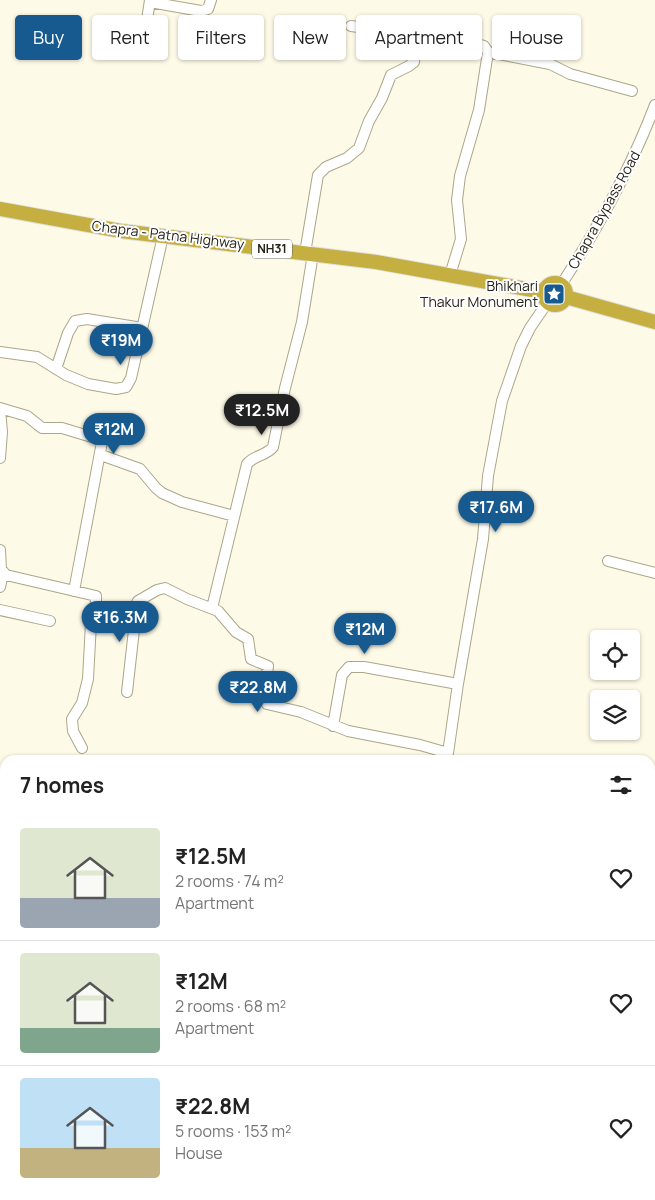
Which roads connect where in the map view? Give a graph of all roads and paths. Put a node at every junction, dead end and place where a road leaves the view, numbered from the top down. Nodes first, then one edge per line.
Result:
1 (211, 0) edge
2 (150, 1) edge
3 (148, 15) edge
4 (351, 26) dead end
5 (356, 27) edge
6 (482, 45) edge
7 (488, 52) junction
8 (414, 60) edge
9 (632, 91) dead end
10 (655, 105) edge
11 (0, 208) edge
12 (163, 236) junction
13 (309, 253) junction
14 (450, 275) junction
15 (564, 291) junction
16 (545, 298) junction
17 (655, 322) edge
18 (142, 328) junction
19 (0, 352) edge
20 (56, 369) junction
21 (0, 409) edge
22 (101, 455) junction
23 (0, 458) edge
24 (234, 516) junction
25 (0, 550) edge
26 (608, 561) dead end
27 (3, 572) junction
28 (655, 573) edge
29 (0, 587) edge
30 (74, 591) junction
31 (96, 608) junction
32 (212, 608) junction
33 (0, 610) edge
34 (132, 615) junction
35 (50, 621) dead end
36 (458, 684) junction
37 (127, 692) dead end
38 (333, 726) junction
39 (82, 748) dead end
40 (443, 755) edge
41 (447, 755) edge

1 - 2 street
2 - 3 street
4 - 5 street
6 - 7 street
7 - 9 street
7 - 14 street
8 - 13 street
10 - 15 street, Chapra Bypass Road
11 - 12 highway, Chapra - Patna Highway / NH31
12 - 13 highway, Chapra - Patna Highway / NH31
12 - 18 street
13 - 14 highway, Chapra - Patna Highway / NH31
13 - 24 street
14 - 16 highway, Chapra - Patna Highway / NH31
15 - 16 highway
15 - 16 highway
15 - 17 highway
16 - 36 street
18 - 20 street
18 - 20 street
19 - 20 street
21 - 22 street
21 - 23 street
22 - 24 street
22 - 30 street
24 - 32 street
25 - 27 street
26 - 28 street
27 - 29 street
27 - 30 street
30 - 31 street
31 - 34 street
31 - 39 street
32 - 34 street
32 - 38 street
33 - 35 street
34 - 37 street
36 - 38 street
36 - 41 street
38 - 40 street

